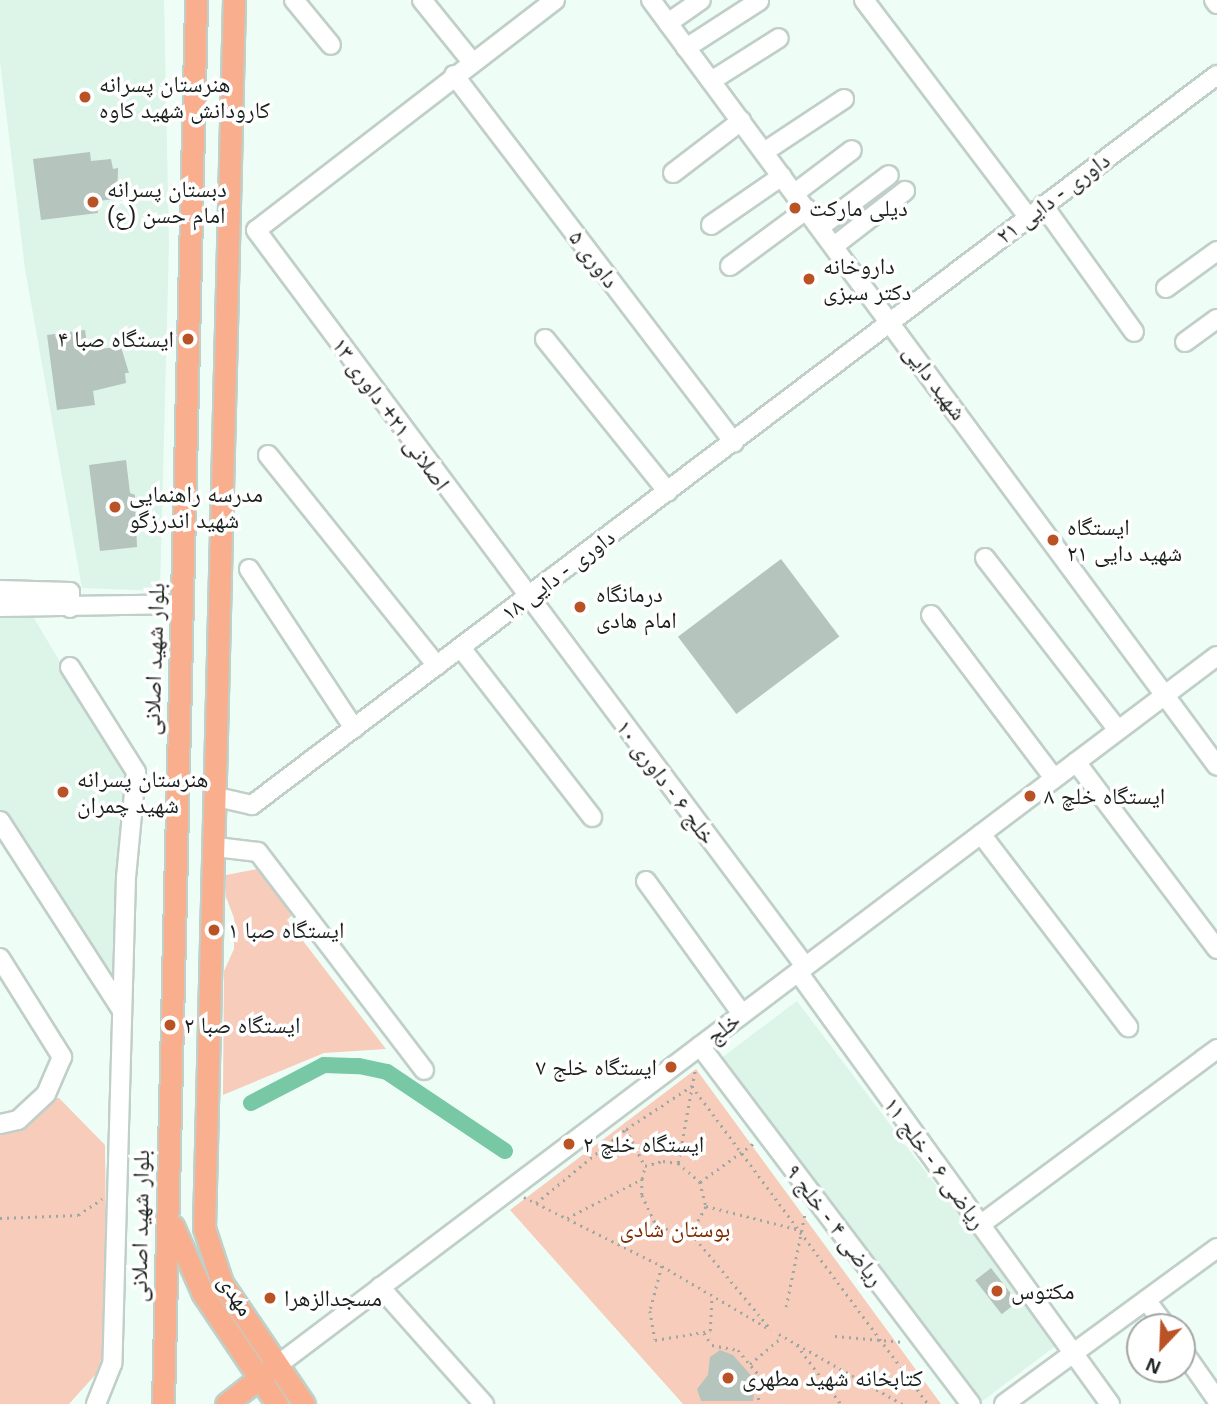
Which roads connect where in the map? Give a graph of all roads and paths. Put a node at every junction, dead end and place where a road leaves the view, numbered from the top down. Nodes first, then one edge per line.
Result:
1 (196, 0) edge
2 (234, 0) edge
3 (294, 0) edge
4 (422, 0) edge
5 (555, 0) edge
6 (651, 0) edge
7 (701, 0) edge
8 (864, 0) edge
9 (760, 1) edge
10 (668, 23) junction
11 (779, 38) dead end
12 (331, 45) dead end
13 (686, 48) junction
14 (472, 62) junction
15 (454, 75) junction
16 (1217, 75) edge
17 (712, 81) junction
18 (844, 99) dead end
19 (741, 121) junction
20 (852, 150) dead end
21 (764, 152) junction
22 (673, 173) dead end
23 (889, 175) dead end
24 (782, 176) junction
25 (905, 191) dead end
26 (794, 193) junction
27 (1043, 205) junction
28 (807, 209) junction
29 (1028, 217) junction
30 (711, 225) dead end
31 (820, 227) junction
32 (834, 246) junction
33 (1217, 251) edge
34 (730, 266) dead end
35 (1166, 288) dead end
36 (1217, 318) edge
37 (890, 321) junction
38 (1134, 332) dead end
39 (545, 339) dead end
40 (1185, 342) dead end
41 (734, 443) junction
42 (268, 455) dead end
43 (668, 492) junction
44 (985, 558) dead end
45 (249, 569) dead end
46 (0, 590) edge
47 (527, 599) junction
48 (183, 604) junction
49 (0, 607) edge
50 (70, 608) junction
51 (931, 615) dead end
52 (461, 648) junction
53 (1217, 656) edge
54 (437, 666) junction
55 (69, 667) dead end
56 (1166, 693) junction
57 (354, 728) junction
58 (1118, 730) junction
59 (1076, 762) junction
60 (1217, 766) edge
61 (1054, 778) junction
62 (217, 797) junction
63 (592, 817) dead end
64 (0, 821) edge
65 (981, 834) junction
66 (216, 847) junction
67 (646, 881) dead end
68 (1217, 949) edge
69 (0, 958) edge
70 (801, 969) junction
71 (121, 1009) junction
72 (742, 1014) junction
73 (1128, 1027) dead end
74 (700, 1046) junction
75 (1217, 1049) edge
76 (424, 1070) dead end
77 (692, 1086) junction
78 (0, 1124) edge
79 (626, 1129) junction
80 (766, 1134) junction
81 (743, 1153) junction
82 (678, 1163) junction
83 (645, 1166) junction
84 (642, 1179) junction
85 (700, 1182) junction
86 (117, 1190) junction
87 (509, 1190) junction
88 (815, 1199) junction
89 (536, 1203) junction
90 (167, 1206) junction
91 (706, 1206) junction
92 (0, 1218) edge
93 (566, 1218) junction
94 (980, 1225) junction
95 (800, 1230) junction
96 (691, 1233) junction
97 (1217, 1248) edge
98 (662, 1266) junction
99 (380, 1287) junction
100 (712, 1295) junction
101 (1146, 1300) junction
102 (786, 1307) dead end
103 (1156, 1313) edge
104 (704, 1332) junction
105 (918, 1335) junction
106 (835, 1336) dead end
107 (796, 1343) junction
108 (887, 1344) junction
109 (1076, 1352) junction
110 (279, 1364) junction
111 (750, 1364) junction
112 (1196, 1370) edge
113 (260, 1376) junction
114 (1217, 1400) edge
115 (96, 1404) edge
116 (163, 1404) edge
117 (226, 1404) edge
118 (277, 1404) edge
119 (304, 1404) edge
120 (484, 1404) edge
121 (758, 1404) edge
122 (841, 1404) edge
123 (902, 1404) edge
124 (928, 1404) edge
125 (971, 1404) edge
126 (1004, 1404) edge
127 (1110, 1404) edge

1 - 48 main road, بلوار شهید اصلانی
2 - 62 main road
3 - 12 street
4 - 14 street
5 - 14 street
6 - 10 street, شهید دایی
7 - 10 street
8 - 29 street
9 - 13 street
10 - 13 street, شهید دایی
11 - 17 street
13 - 17 street, شهید دایی
14 - 15 street
15 - 41 street, داوری ۵
15 - 47 street, اصلانی ۲۱+ داوری ۱۳
16 - 27 street, داوری - دایی ۲۱
17 - 19 street, شهید دایی
18 - 21 street
19 - 21 street, شهید دایی
19 - 22 street
20 - 26 street
21 - 24 street, شهید دایی
23 - 31 street
24 - 26 street, شهید دایی
24 - 30 street
25 - 32 street
26 - 28 street, شهید دایی
27 - 29 street, داوری - دایی ۲۱
27 - 38 street
28 - 31 street, شهید دایی
28 - 34 street
29 - 37 street, داوری - دایی ۲۱
31 - 32 street, شهید دایی
32 - 37 street, شهید دایی
33 - 35 street
36 - 40 street
37 - 41 street, داوری - دایی ۱۸
37 - 56 street, شهید دایی
39 - 43 street
41 - 43 street, داوری - دایی ۱۸
42 - 54 street
43 - 47 street, داوری - دایی ۱۸
44 - 58 street
45 - 57 street
46 - 50 street
47 - 52 street, داوری - دایی ۱۸
47 - 70 street, خلج ۶ - داوری ۱۰
48 - 50 street
48 - 90 main road, بلوار شهید اصلانی
49 - 50 street
51 - 61 street
52 - 54 street, داوری - دایی ۱۸
52 - 63 street
53 - 56 street, خلج
54 - 57 street, داوری - دایی ۱۸
55 - 71 street
56 - 58 street, خلج
56 - 60 street, شهید دایی
57 - 62 street, داوری - دایی ۱۸
58 - 59 street, خلج
59 - 61 street, خلج
59 - 68 street
61 - 65 street, خلج
62 - 66 main road
64 - 71 street
65 - 70 street, خلج
65 - 73 street
66 - 76 street
66 - 110 main road, مهدی
67 - 72 street
69 - 78 street
70 - 72 street, خلج
70 - 94 street, ریاضی ۶ - خلج ۱۱
71 - 86 street
72 - 74 street, خلج
74 - 77 path
74 - 80 street, ریاضی ۴ - خلج ۹
74 - 87 street, خلج
75 - 94 street
77 - 79 path
77 - 81 path
77 - 82 path
79 - 83 path
79 - 89 path
80 - 81 path
80 - 88 street, ریاضی ۴ - خلج ۹
81 - 85 path
81 - 95 path
82 - 83 path
82 - 85 path
83 - 84 path
84 - 93 path
84 - 96 path
85 - 91 path
86 - 92 path
86 - 115 street
87 - 89 path
87 - 99 street, خلج
88 - 95 path
88 - 105 street, ریاضی ۴ - خلج ۹
89 - 93 path
90 - 113 main road, مهدی
90 - 116 main road, بلوار شهید اصلانی
91 - 95 path
91 - 96 path
93 - 98 path
94 - 109 street, ریاضی ۶ - خلج ۱۱
95 - 102 path
95 - 108 path
96 - 100 path
97 - 101 street
98 - 100 path
98 - 104 path
99 - 110 street, خلج
99 - 120 street
100 - 104 path
101 - 103 street
101 - 109 street
104 - 111 path
105 - 108 path
105 - 125 street, ریاضی ۴ - خلج ۹
106 - 108 path
107 - 111 path
107 - 122 path
107 - 123 path
108 - 124 path
109 - 126 street
109 - 127 street, ریاضی ۶ - خلج ۱۱
110 - 113 main road
110 - 119 main road, مهدی
111 - 121 path
112 - 114 street
113 - 117 main road
113 - 118 main road, مهدی

